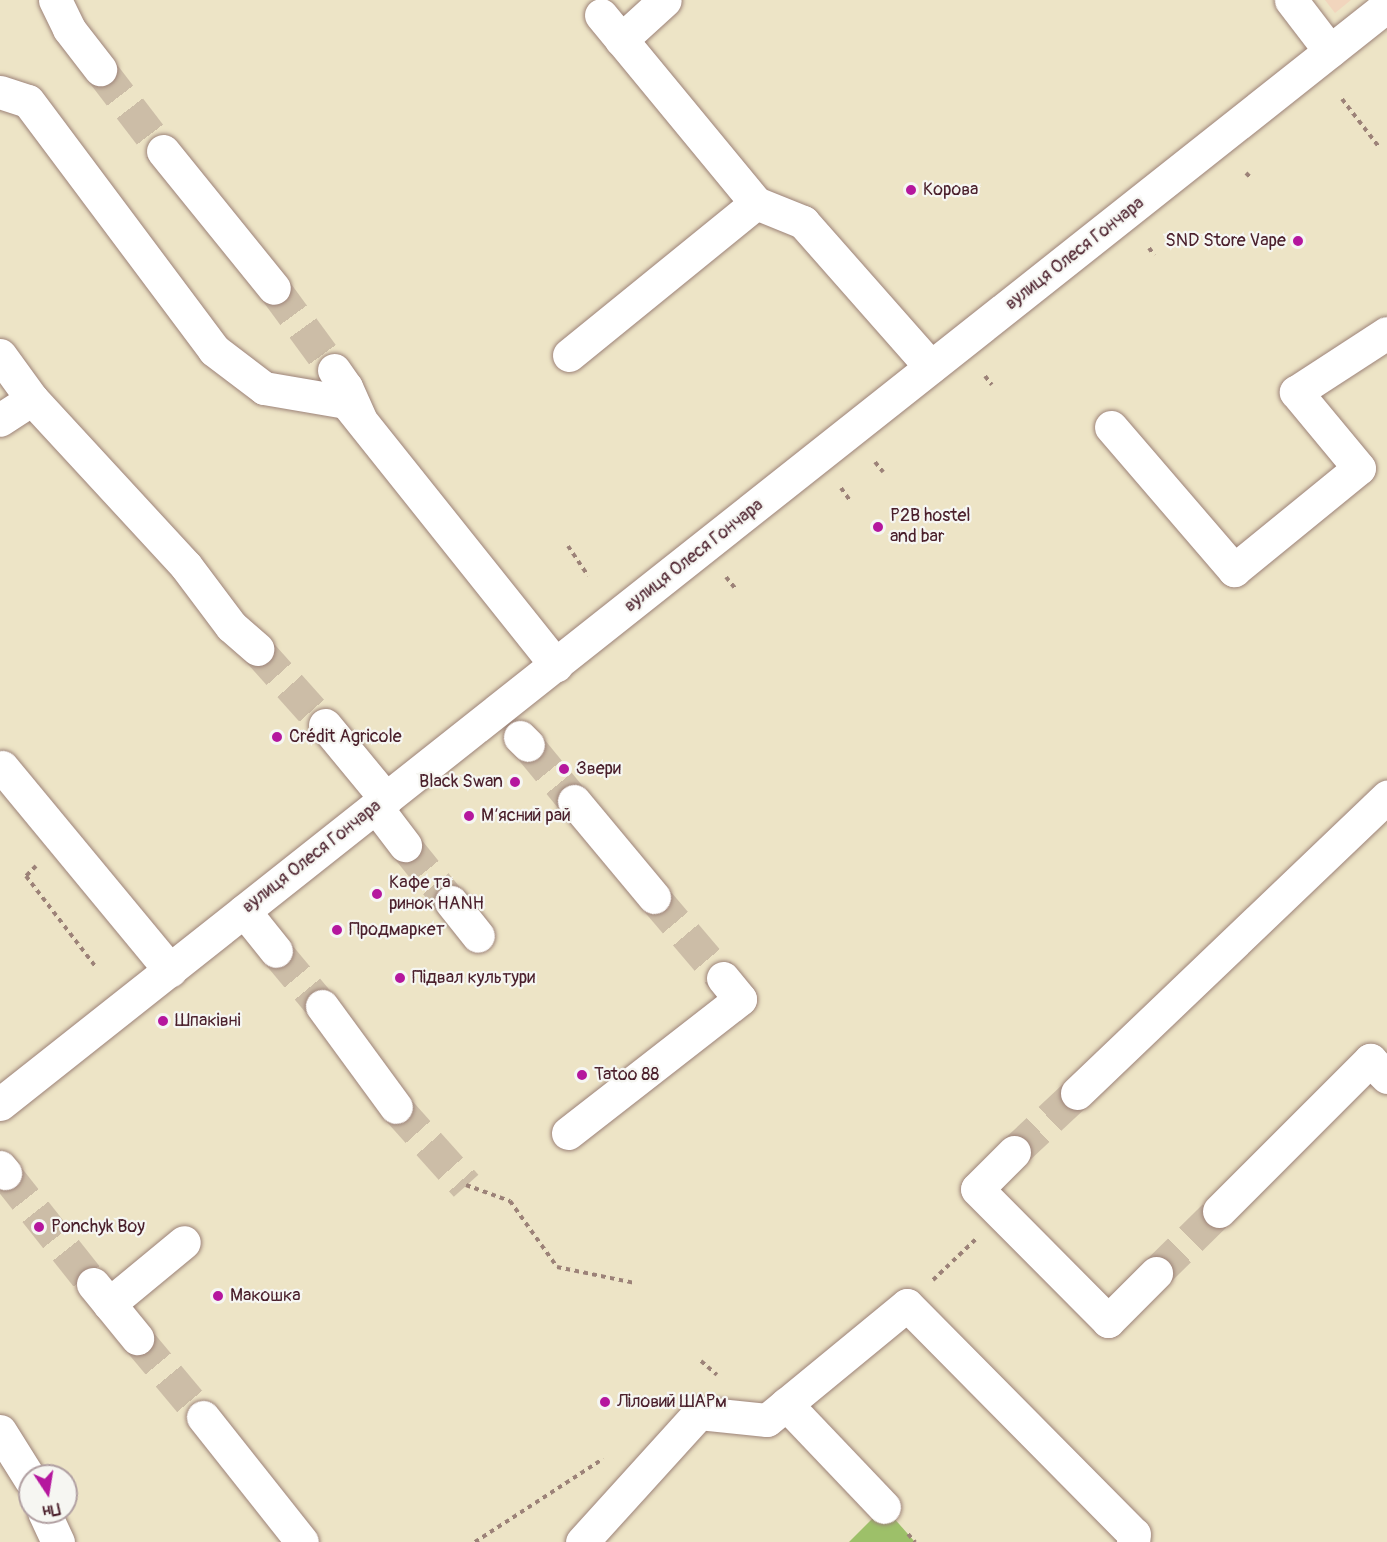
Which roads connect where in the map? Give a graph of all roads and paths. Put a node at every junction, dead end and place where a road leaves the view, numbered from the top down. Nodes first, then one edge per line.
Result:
1 (55, 0) edge
2 (665, 0) edge
3 (1291, 0) edge
4 (1387, 6) edge
5 (601, 15) dead end
6 (621, 40) junction
7 (1330, 51) junction
8 (100, 69) tunnel mouth
9 (0, 92) edge
10 (1342, 99) dead end
11 (1379, 147) dead end
12 (163, 151) tunnel mouth
13 (1246, 173) dead end
14 (1251, 178) dead end
15 (756, 203) junction
16 (1149, 249) dead end
17 (1154, 255) dead end
18 (274, 288) tunnel mouth
19 (1387, 333) edge
20 (0, 355) edge
21 (569, 355) dead end
22 (931, 368) junction
23 (334, 370) tunnel mouth
24 (985, 376) dead end
25 (992, 384) dead end
26 (32, 399) junction
27 (0, 420) edge
28 (362, 422) junction
29 (1111, 427) dead end
30 (875, 462) dead end
31 (883, 472) dead end
32 (840, 488) dead end
33 (849, 499) dead end
34 (568, 546) dead end
35 (588, 576) dead end
36 (726, 577) dead end
37 (735, 588) dead end
38 (257, 649) tunnel mouth
39 (556, 665) junction
40 (325, 725) tunnel mouth
41 (2, 767) dead end
42 (1387, 797) edge
43 (574, 801) tunnel mouth
44 (381, 803) junction
45 (63, 841) junction
46 (405, 845) tunnel mouth
47 (654, 897) tunnel mouth
48 (451, 902) tunnel mouth
49 (244, 910) junction
50 (478, 936) dead end
51 (276, 951) tunnel mouth
52 (95, 966) dead end
53 (170, 970) junction
54 (723, 978) tunnel mouth
55 (322, 1006) tunnel mouth
56 (1381, 1060) edge
57 (1077, 1093) tunnel mouth
58 (0, 1104) edge
59 (396, 1107) tunnel mouth
60 (568, 1133) dead end
61 (1014, 1152) tunnel mouth
62 (466, 1185) tunnel mouth
63 (1219, 1211) tunnel mouth
64 (1002, 1214) junction
65 (184, 1242) dead end
66 (1156, 1273) tunnel mouth
67 (635, 1283) dead end
68 (907, 1305) junction
69 (137, 1338) tunnel mouth
70 (786, 1404) junction
71 (203, 1417) tunnel mouth
72 (0, 1431) edge
73 (21, 1464) edge
74 (884, 1507) dead end
75 (50, 1524) edge
76 (58, 1542) edge
77 (302, 1542) edge
78 (582, 1542) edge
79 (1133, 1542) edge

1 - 8 street
2 - 6 street
3 - 7 street
4 - 7 street, вулиця Олеся Гончара
5 - 6 street
6 - 15 street
7 - 22 street, вулиця Олеся Гончара
9 - 28 street
10 - 11 path
12 - 18 street
13 - 14 path
15 - 21 street
15 - 22 street
16 - 17 path
19 - 29 street
20 - 26 street
22 - 39 street, вулиця Олеся Гончара
23 - 28 street
24 - 25 path
26 - 27 street
26 - 38 street
28 - 39 street
30 - 31 path
32 - 33 path
34 - 35 path
36 - 37 path
39 - 44 street, вулиця Олеся Гончара
40 - 44 street
41 - 45 street
42 - 57 street
43 - 47 street
44 - 46 street
44 - 49 street, вулиця Олеся Гончара
45 - 52 path
45 - 53 street
48 - 50 street
49 - 51 street
49 - 53 street, вулиця Олеся Гончара
53 - 58 street, вулиця Олеся Гончара
54 - 60 street
55 - 59 street
56 - 63 street
61 - 64 street
62 - 67 path
64 - 66 street
64 - 68 path
65 - 69 street
68 - 70 street
68 - 79 street
70 - 74 street
70 - 78 street
71 - 77 street
72 - 73 street
75 - 76 street

